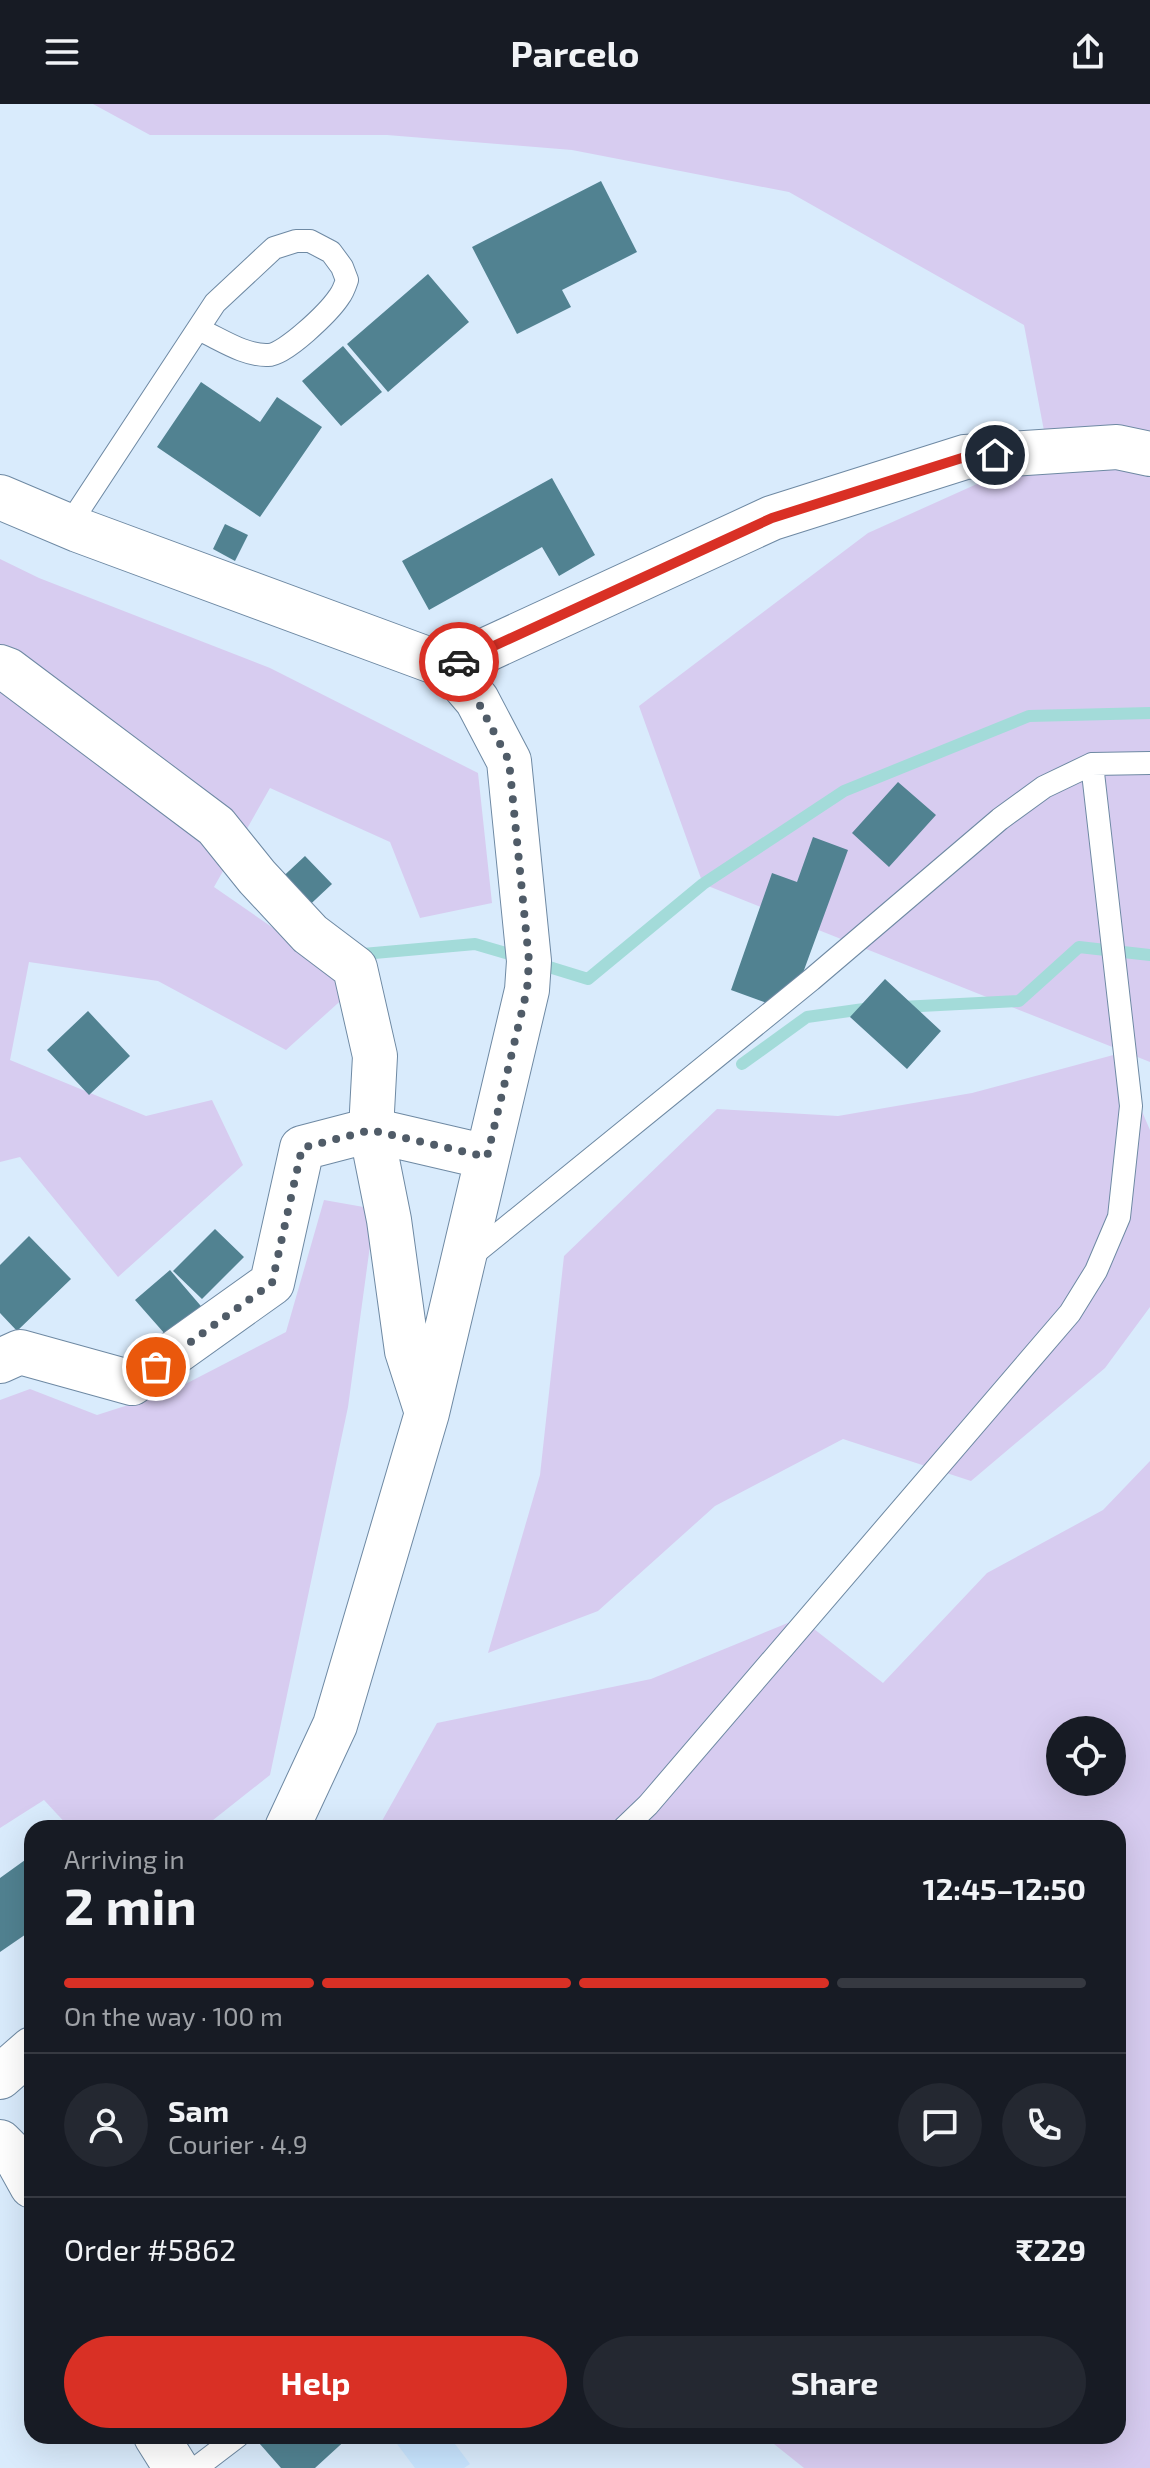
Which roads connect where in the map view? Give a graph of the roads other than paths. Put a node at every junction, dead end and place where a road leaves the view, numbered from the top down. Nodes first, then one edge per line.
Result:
1 (198, 329) junction
2 (1150, 454) edge
3 (0, 497) edge
4 (69, 525) junction
5 (0, 667) edge
6 (449, 667) junction
7 (1150, 763) edge
8 (1092, 764) junction
9 (371, 1130) junction
10 (487, 1157) junction
11 (463, 1263) junction
12 (0, 1361) edge
13 (427, 1413) junction
14 (291, 1820) edge
15 (632, 1820) edge
16 (24, 2056) edge
17 (0, 2077) edge
18 (0, 2142) edge
19 (24, 2172) edge
20 (161, 2444) edge
21 (228, 2444) edge
22 (176, 2468) edge
23 (196, 2468) edge

1 - 1 lane
1 - 4 lane
2 - 6 street
3 - 4 street
4 - 6 street
5 - 9 street
6 - 10 street
7 - 8 lane
8 - 11 lane
8 - 15 lane
9 - 10 street
9 - 12 street
9 - 13 street
10 - 11 street
11 - 13 street
13 - 14 street
16 - 17 street
18 - 19 street
20 - 22 street
21 - 23 lane

